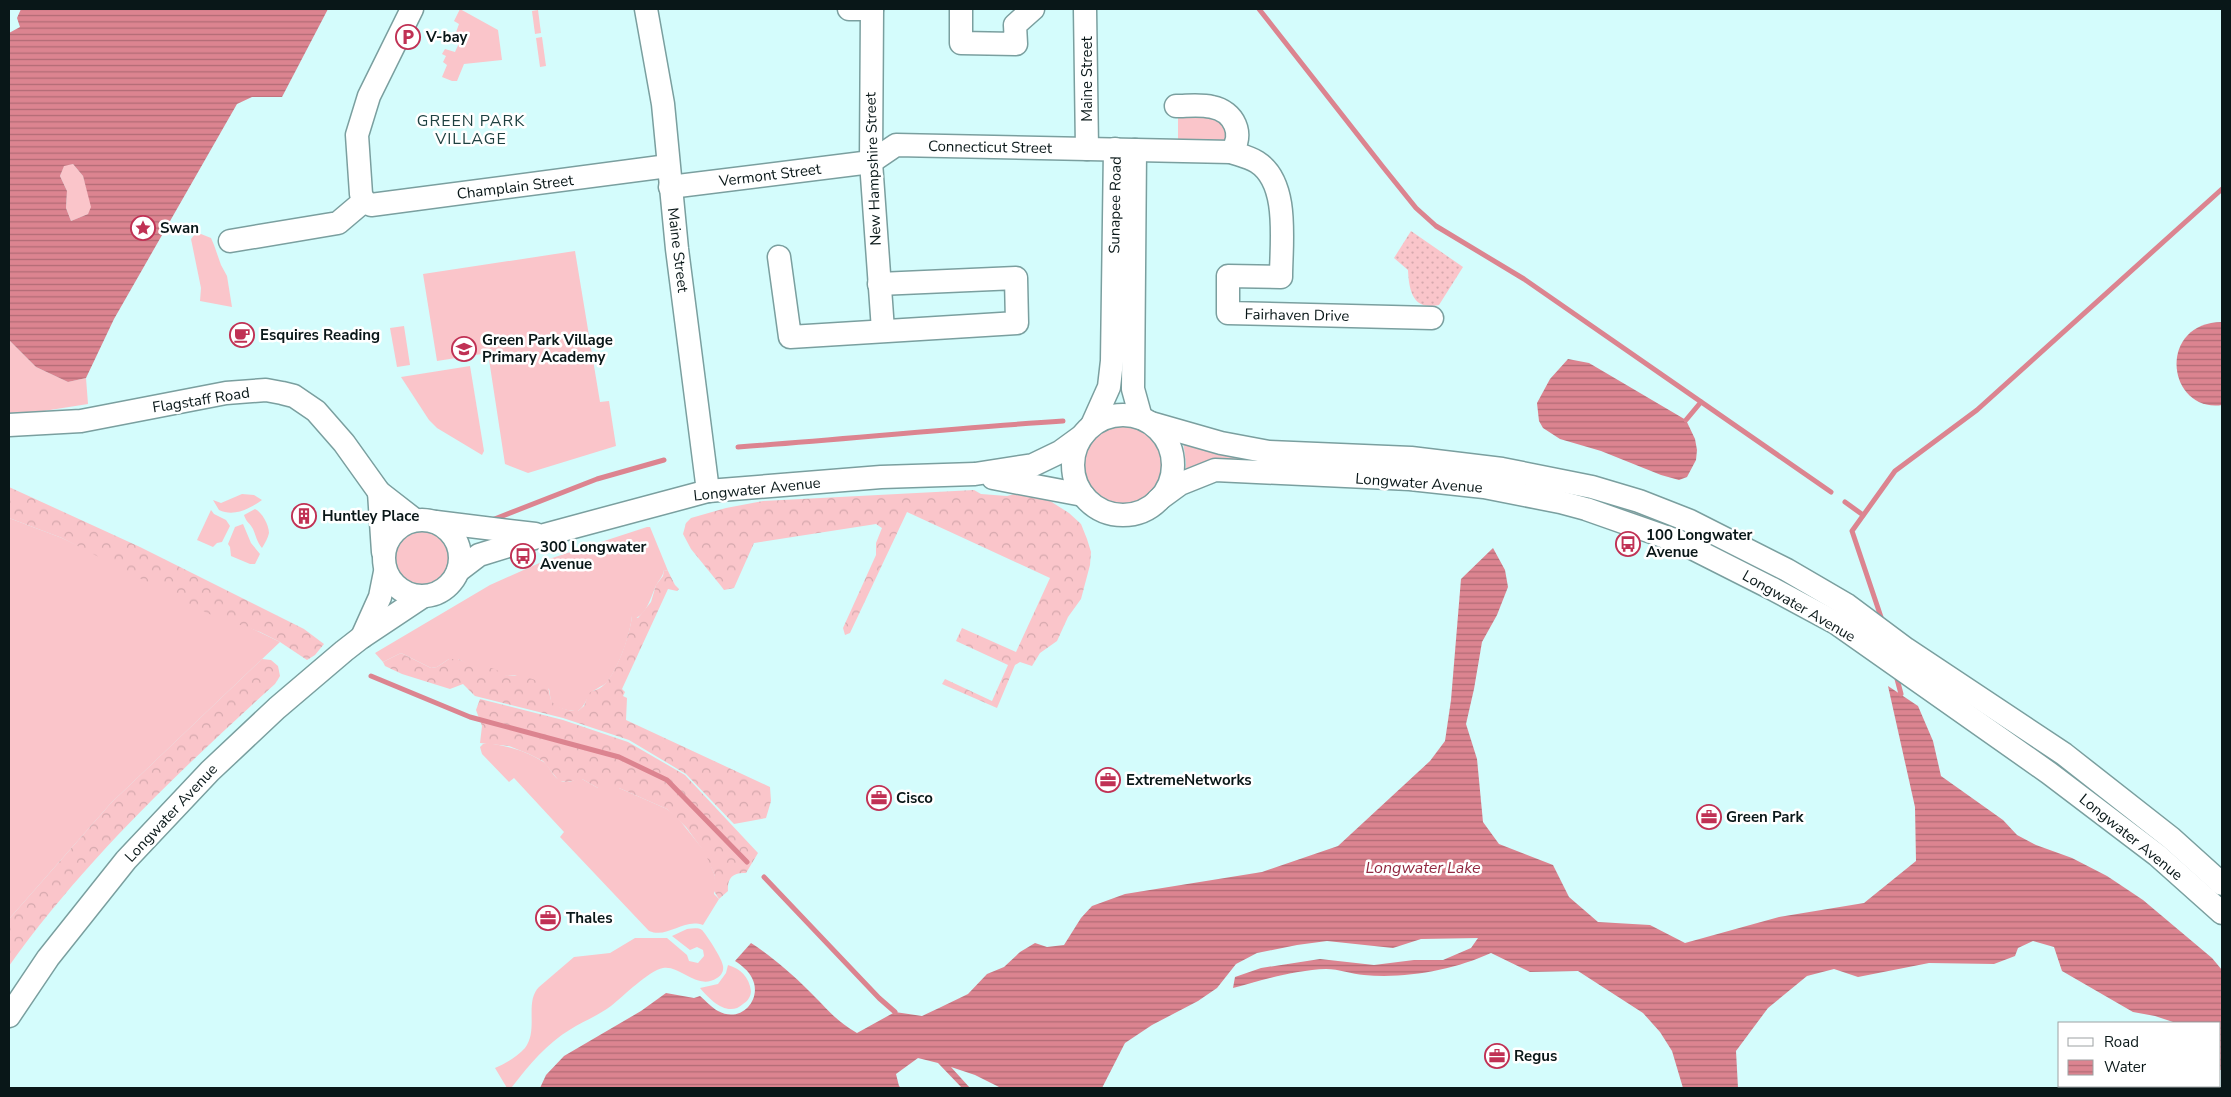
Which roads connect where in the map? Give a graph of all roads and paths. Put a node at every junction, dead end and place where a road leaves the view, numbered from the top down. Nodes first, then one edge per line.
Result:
1 (412, 9) edge
2 (651, 9) edge
3 (850, 9) edge
4 (872, 9) edge
5 (961, 9) edge
6 (1032, 9) edge
7 (1085, 9) edge
8 (1176, 106) dead end
9 (1088, 149) junction
10 (1125, 150) junction
11 (1231, 152) junction
12 (871, 162) junction
13 (669, 176) junction
14 (364, 201) junction
15 (230, 241) dead end
16 (779, 257) dead end
17 (879, 284) junction
18 (1432, 318) dead end
19 (883, 330) junction
20 (1146, 421) junction
21 (9, 425) edge
22 (1087, 431) junction
23 (975, 474) junction
24 (708, 491) junction
25 (379, 492) junction
26 (1083, 495) junction
27 (1158, 500) junction
28 (426, 521) junction
29 (544, 535) junction
30 (384, 562) junction
31 (458, 571) junction
32 (422, 597) junction
33 (362, 637) junction
34 (2222, 884) edge
35 (2222, 913) edge
36 (9, 1016) edge

1 - 14 street
2 - 13 street, Maine Street
3 - 4 street
4 - 12 street, New Hampshire Street
5 - 6 street
7 - 9 street, Maine Street
8 - 11 street
9 - 10 street, Connecticut Street
9 - 12 street, Connecticut Street
10 - 11 street, Fairhaven Drive
10 - 20 street, Sunapee Road
10 - 22 street, Sunapee Road
11 - 18 street, Fairhaven Drive
12 - 13 street, Vermont Street
12 - 17 street, New Hampshire Street
13 - 14 street, Champlain Street
13 - 24 street, Maine Street
14 - 15 street
16 - 19 street
17 - 19 street, New Hampshire Street
17 - 19 street
20 - 22 street
20 - 27 street
20 - 34 street, Longwater Avenue
21 - 25 street, Flagstaff Road
22 - 23 street, Longwater Avenue
22 - 26 street
23 - 24 street, Longwater Avenue
23 - 26 street, Longwater Avenue
24 - 29 street, Longwater Avenue
25 - 28 street, Flagstaff Road
25 - 30 street
26 - 27 street
27 - 35 street, Longwater Avenue
28 - 29 street, Longwater Avenue
28 - 30 street
28 - 31 street
29 - 31 street, Longwater Avenue
30 - 32 street
30 - 33 street, Longwater Avenue
31 - 32 street
32 - 33 street, Longwater Avenue
33 - 36 street, Longwater Avenue

